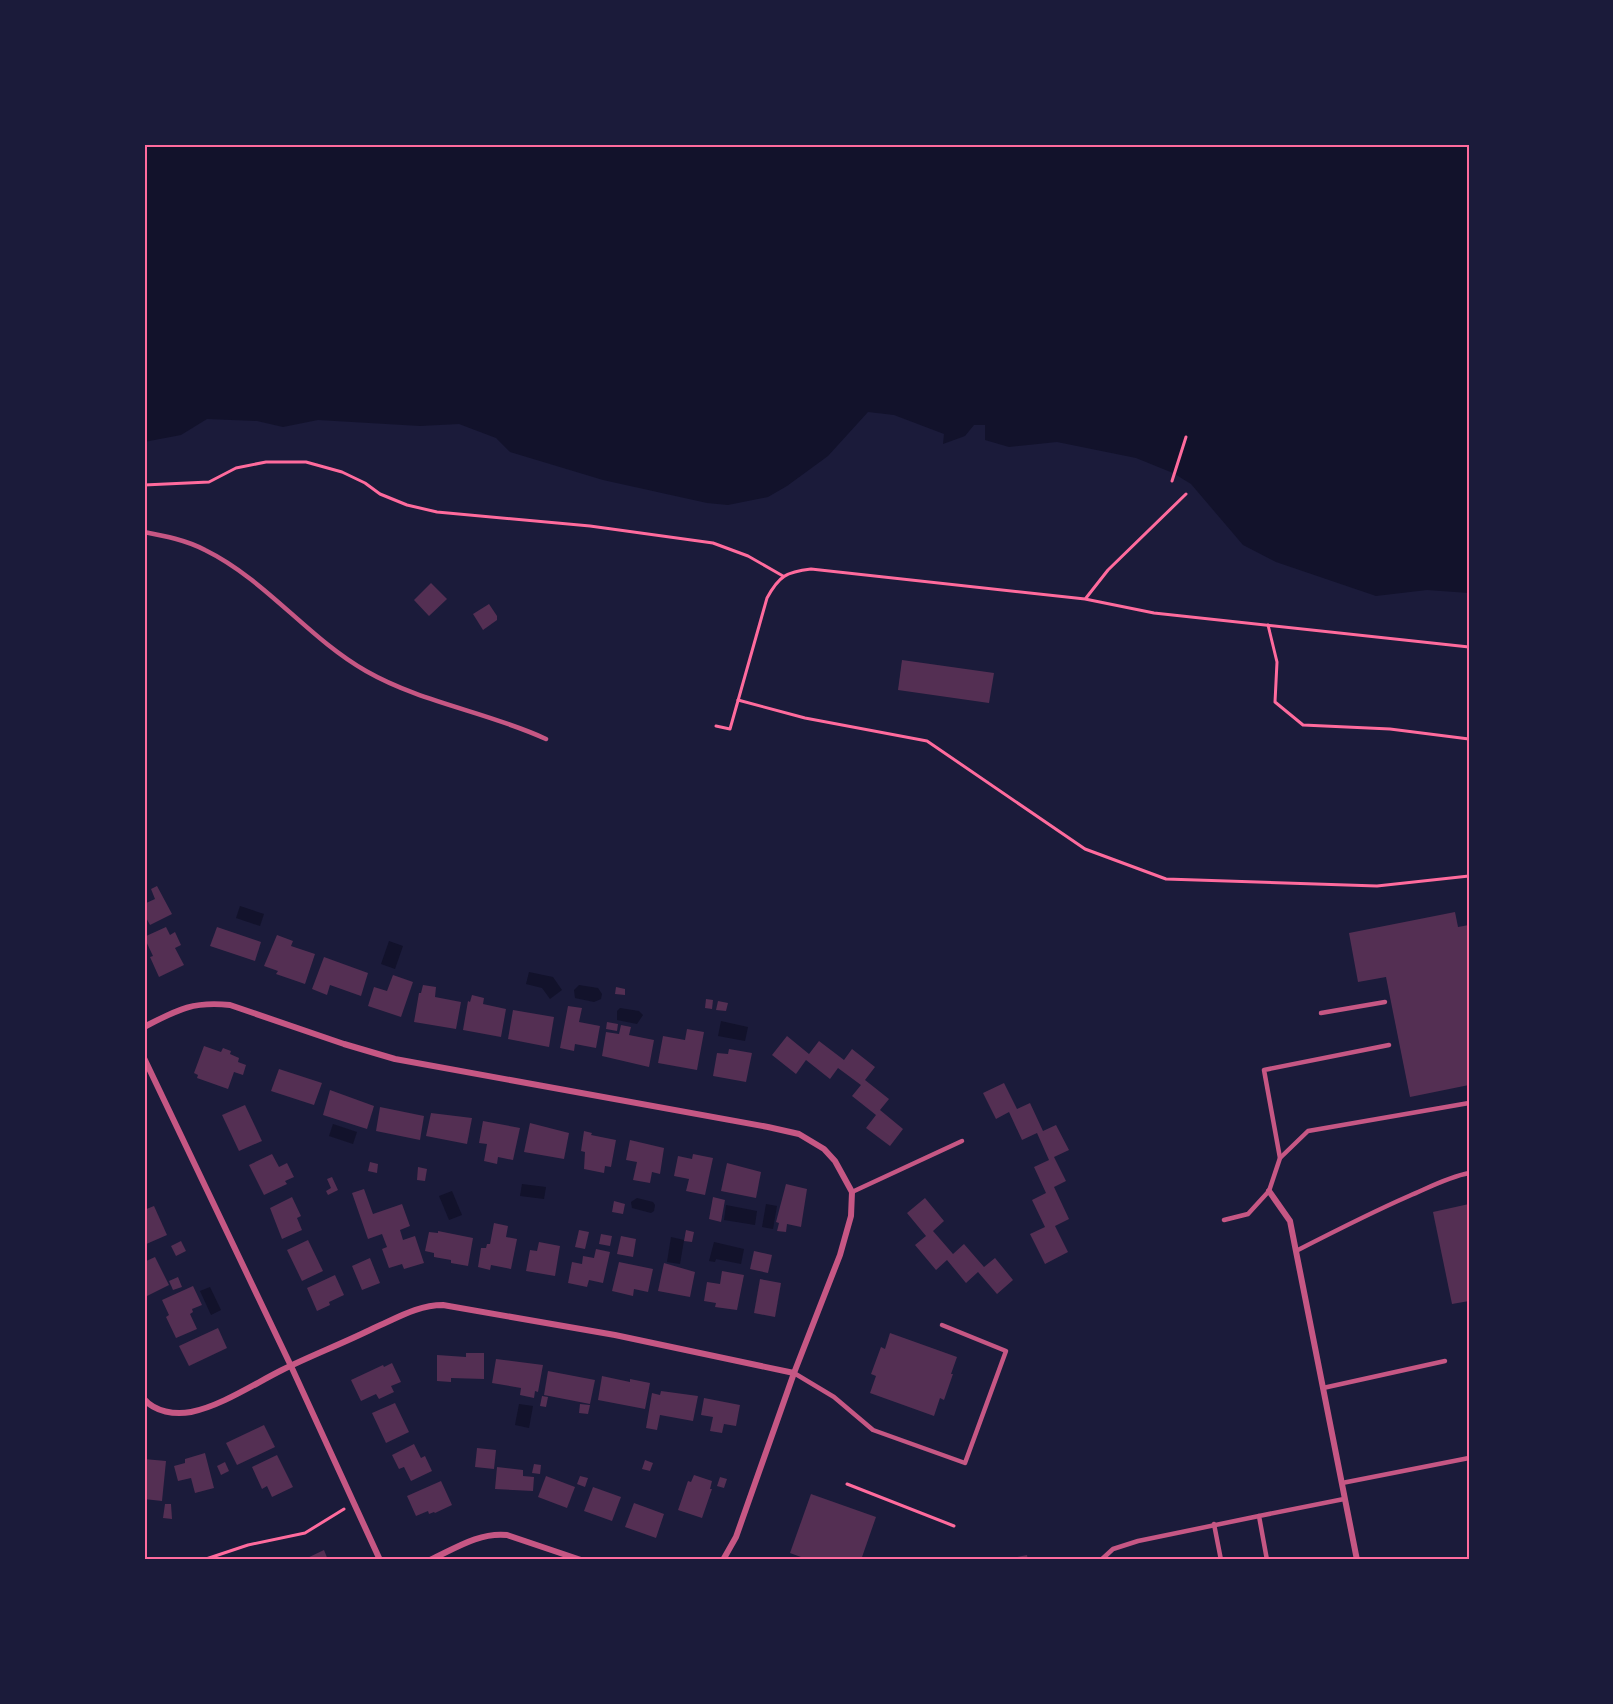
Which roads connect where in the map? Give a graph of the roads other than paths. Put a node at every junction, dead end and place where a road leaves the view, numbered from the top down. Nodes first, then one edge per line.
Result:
1 (144, 532) edge
2 (546, 739) dead end
3 (1385, 1002) dead end
4 (1321, 1013) dead end
5 (144, 1027) edge
6 (1389, 1045) dead end
7 (144, 1058) edge
8 (1469, 1103) edge
9 (962, 1142) dead end
10 (1280, 1158) junction
11 (1469, 1173) edge
12 (1269, 1191) junction
13 (852, 1192) junction
14 (1224, 1220) dead end
15 (1296, 1251) junction
16 (942, 1325) dead end
17 (1445, 1361) dead end
18 (291, 1366) junction
19 (794, 1373) junction
20 (1323, 1388) junction
21 (144, 1399) edge
22 (1469, 1458) edge
23 (1341, 1483) junction
24 (1344, 1499) junction
25 (1259, 1516) junction
26 (1214, 1524) junction
27 (380, 1560) edge
28 (429, 1560) edge
29 (581, 1560) edge
30 (723, 1560) edge
31 (1101, 1560) edge
32 (1221, 1560) edge
33 (1268, 1560) edge
34 (1357, 1560) edge

1 - 2 lane
3 - 4 lane
5 - 13 street
6 - 10 lane
7 - 18 street
8 - 10 lane
9 - 13 lane
10 - 12 lane
11 - 15 lane
12 - 14 lane
12 - 15 street
13 - 19 street
15 - 20 street
16 - 19 lane
17 - 20 lane
18 - 19 street
18 - 21 street
18 - 27 street
19 - 30 street
20 - 23 street
22 - 23 lane
23 - 24 street
24 - 25 lane
24 - 34 street
25 - 26 lane
25 - 33 lane
26 - 31 lane
26 - 32 lane
28 - 29 street

